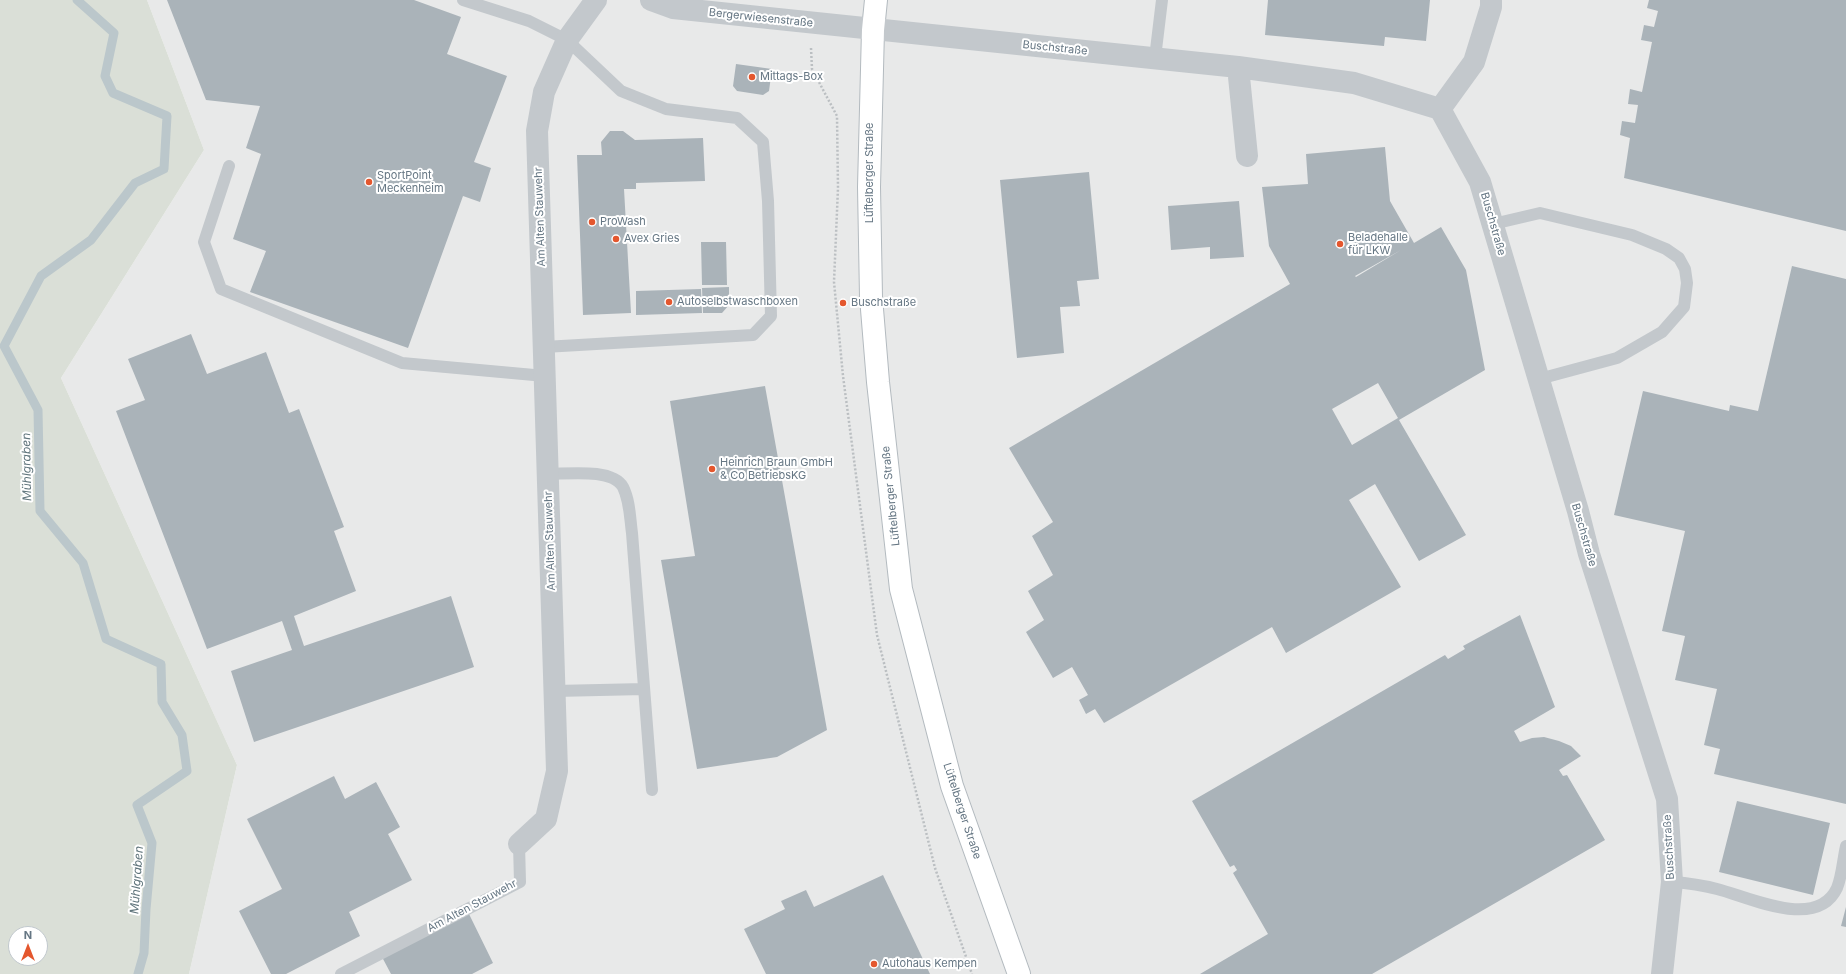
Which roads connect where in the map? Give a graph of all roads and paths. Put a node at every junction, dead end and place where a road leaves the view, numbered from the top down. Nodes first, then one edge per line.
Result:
1 (463, 0) edge
2 (596, 0) edge
3 (651, 0) edge
4 (876, 0) edge
5 (1162, 0) edge
6 (1491, 0) edge
7 (872, 30) junction
8 (567, 40) junction
9 (1155, 58) junction
10 (1238, 67) junction
11 (1440, 109) junction
12 (1246, 156) dead end
13 (229, 166) dead end
14 (1493, 224) junction
15 (544, 347) junction
16 (545, 376) junction
17 (1539, 379) junction
18 (548, 474) junction
19 (644, 689) junction
20 (555, 691) junction
21 (652, 790) dead end
22 (519, 844) joint
23 (1846, 846) edge
24 (1672, 882) junction
25 (1841, 889) edge
26 (341, 974) edge
27 (1019, 974) edge
28 (1662, 974) edge

1 - 8 lane
2 - 8 street, Am Alten Stauwehr
3 - 7 street, Bergerwiesenstraße
4 - 7 main road, Lüftelberger Straße
5 - 9 lane
6 - 11 street
7 - 9 street, Buschstraße
7 - 27 main road, Lüftelberger Straße
8 - 15 street, Am Alten Stauwehr
8 - 15 lane
9 - 10 street, Buschstraße
10 - 11 street, Buschstraße
10 - 12 street
11 - 14 street, Buschstraße
13 - 16 lane
14 - 17 street, Buschstraße
14 - 17 lane
15 - 16 street, Am Alten Stauwehr
16 - 18 street, Am Alten Stauwehr
17 - 24 street, Buschstraße
18 - 19 lane
18 - 20 street, Am Alten Stauwehr
19 - 20 lane
19 - 21 lane
20 - 22 street, Am Alten Stauwehr
22 - 26 lane, Am Alten Stauwehr
23 - 25 lane
24 - 25 lane
24 - 28 street, Buschstraße

